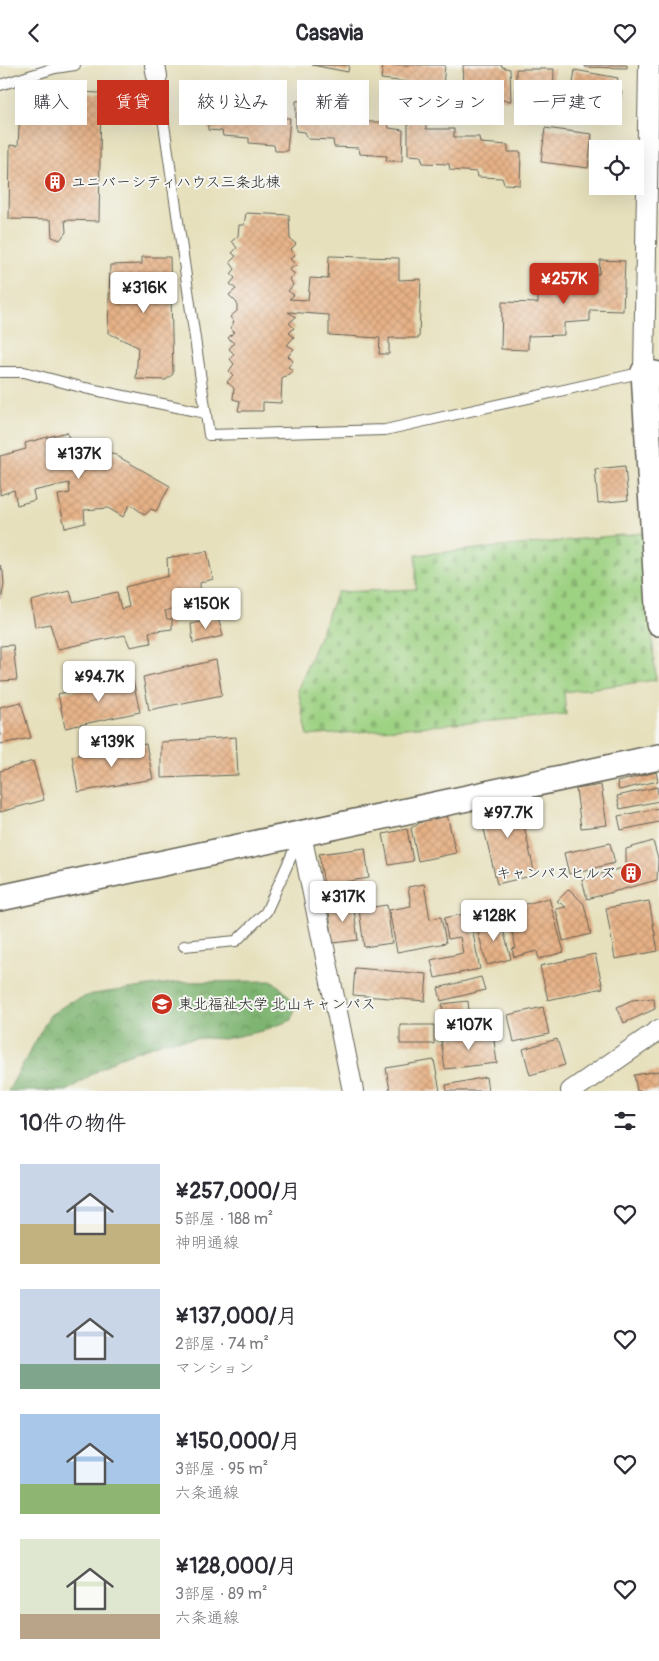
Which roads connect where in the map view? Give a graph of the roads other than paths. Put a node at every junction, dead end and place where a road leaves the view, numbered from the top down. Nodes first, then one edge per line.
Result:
1 (75, 65) edge
2 (648, 65) edge
3 (156, 71) edge
4 (0, 85) edge
5 (653, 110) edge
6 (0, 372) edge
7 (651, 373) edge
8 (206, 413) junction
9 (659, 623) edge
10 (659, 757) edge
11 (301, 834) junction
12 (0, 898) edge
13 (184, 946) dead end
14 (659, 1030) edge
15 (353, 1091) edge
16 (572, 1091) edge

1 - 4 lane
2 - 5 street
3 - 8 lane
5 - 7 street
6 - 8 lane
7 - 8 lane
7 - 9 street
10 - 11 street
11 - 12 street
11 - 13 lane
11 - 15 street
14 - 16 street

